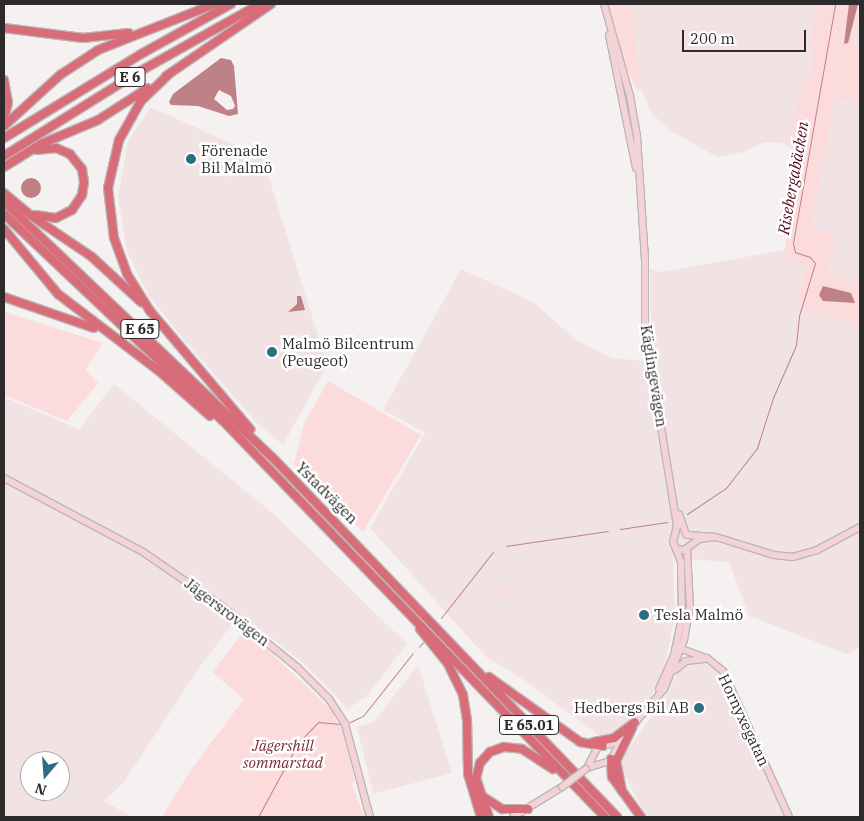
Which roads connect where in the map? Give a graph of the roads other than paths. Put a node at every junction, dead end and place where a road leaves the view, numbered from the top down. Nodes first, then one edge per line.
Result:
1 (215, 4) edge
2 (231, 4) edge
3 (260, 4) edge
4 (271, 4) edge
5 (603, 4) edge
6 (4, 28) edge
7 (148, 29) junction
8 (169, 74) junction
9 (4, 80) edge
10 (4, 118) edge
11 (4, 126) edge
12 (4, 138) edge
13 (27, 152) junction
14 (4, 156) edge
15 (4, 167) edge
16 (4, 193) edge
17 (8, 201) edge
18 (4, 214) edge
19 (4, 229) edge
20 (4, 297) edge
21 (150, 311) junction
22 (116, 340) junction
23 (273, 458) junction
24 (260, 460) junction
25 (4, 478) edge
26 (671, 478) junction
27 (860, 527) edge
28 (686, 534) junction
29 (674, 536) junction
30 (716, 537) junction
31 (688, 548) junction
32 (676, 549) junction
33 (377, 578) junction
34 (442, 631) junction
35 (678, 650) junction
36 (696, 659) junction
37 (712, 661) junction
38 (670, 677) junction
39 (650, 706) junction
40 (635, 722) junction
41 (567, 733) junction
42 (625, 734) junction
43 (603, 746) junction
44 (611, 759) junction
45 (587, 769) junction
46 (622, 791) junction
47 (481, 795) junction
48 (594, 806) junction
49 (528, 809) junction
50 (370, 817) edge
51 (481, 817) edge
52 (490, 817) edge
53 (513, 817) edge
54 (605, 817) edge
55 (617, 817) edge
56 (641, 817) edge
57 (789, 817) edge

1 - 7 highway
2 - 12 highway, E 6
3 - 14 highway, E 6
4 - 8 highway
5 - 26 main road, Käglingevägen
6 - 7 highway
7 - 11 highway
8 - 13 highway
8 - 21 highway
9 - 10 highway
13 - 15 highway
13 - 17 highway
16 - 17 highway
17 - 21 highway
17 - 23 highway, Ystadvägen / E 65
18 - 24 highway, Ystadvägen / E 65
19 - 22 highway
20 - 22 highway
21 - 23 highway
22 - 24 highway
23 - 34 highway, Ystadvägen / E 65.01
24 - 33 highway, Ystadvägen / E 65.01
25 - 50 main road, Jägersrovägen
26 - 28 main road, Käglingevägen
26 - 29 main road, Käglingevägen
27 - 30 main road
28 - 29 main road
28 - 30 main road
28 - 31 main road, Käglingevägen
29 - 32 main road, Käglingevägen
30 - 31 main road
31 - 32 main road
31 - 35 main road
32 - 35 main road
33 - 48 highway, Ystadvägen / E 65.01
33 - 51 highway
34 - 41 highway
34 - 55 highway, Ystadvägen / E 65.01
35 - 36 main road
35 - 37 main road, Hornyxegatan
35 - 38 main road
35 - 39 main road
36 - 37 main road
36 - 38 main road
37 - 57 main road, Hornyxegatan
38 - 39 main road
39 - 40 main road
40 - 41 highway
40 - 42 main road
40 - 46 highway
41 - 43 highway
42 - 43 main road
42 - 44 main road
43 - 44 main road
43 - 45 main road
44 - 45 main road
44 - 46 highway
45 - 49 main road, bridge
46 - 56 highway
47 - 48 highway
47 - 49 highway
47 - 52 highway
48 - 54 highway, Ystadvägen / E 65.01
49 - 53 main road

